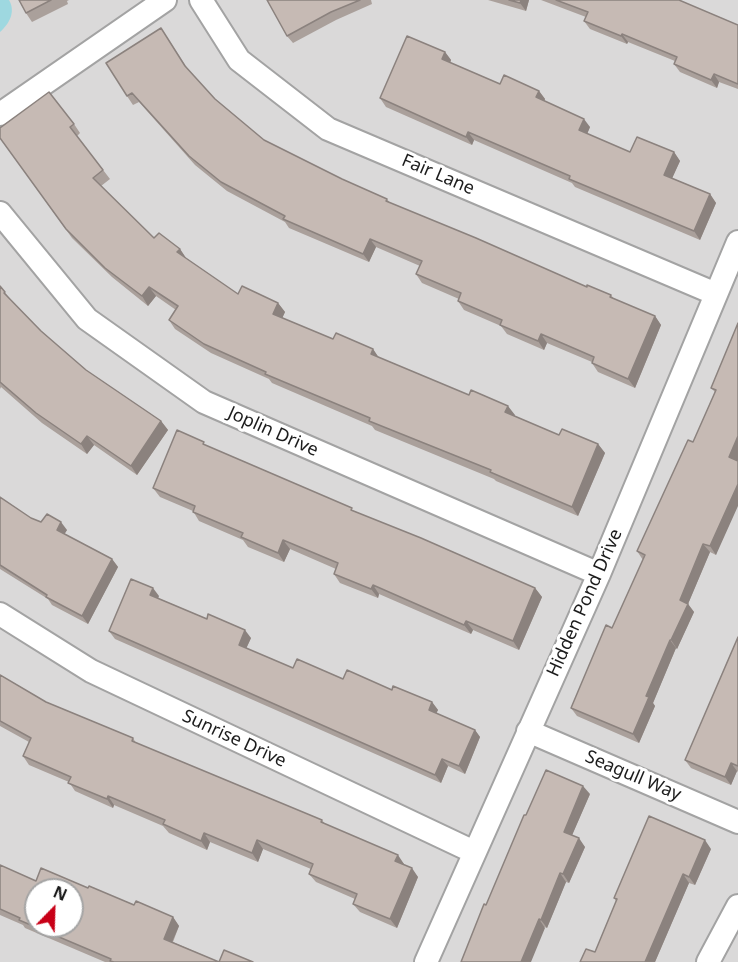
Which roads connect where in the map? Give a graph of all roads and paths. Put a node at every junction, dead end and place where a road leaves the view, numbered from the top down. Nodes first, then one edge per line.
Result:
1 (165, 0) edge
2 (201, 0) edge
3 (0, 114) edge
4 (0, 213) edge
5 (738, 242) edge
6 (716, 294) junction
7 (599, 574) junction
8 (0, 614) edge
9 (528, 731) junction
10 (738, 822) edge
11 (474, 852) junction
12 (738, 906) edge
13 (426, 962) edge
14 (708, 962) edge

1 - 3 street
2 - 6 street, Fair Lane
4 - 7 street, Joplin Drive
5 - 6 street, Hidden Pond Drive
6 - 7 street, Hidden Pond Drive
7 - 9 street, Hidden Pond Drive
8 - 11 street, Sunrise Drive
9 - 10 street, Seagull Way
9 - 11 street, Hidden Pond Drive
11 - 13 street, Hidden Pond Drive
12 - 14 street

